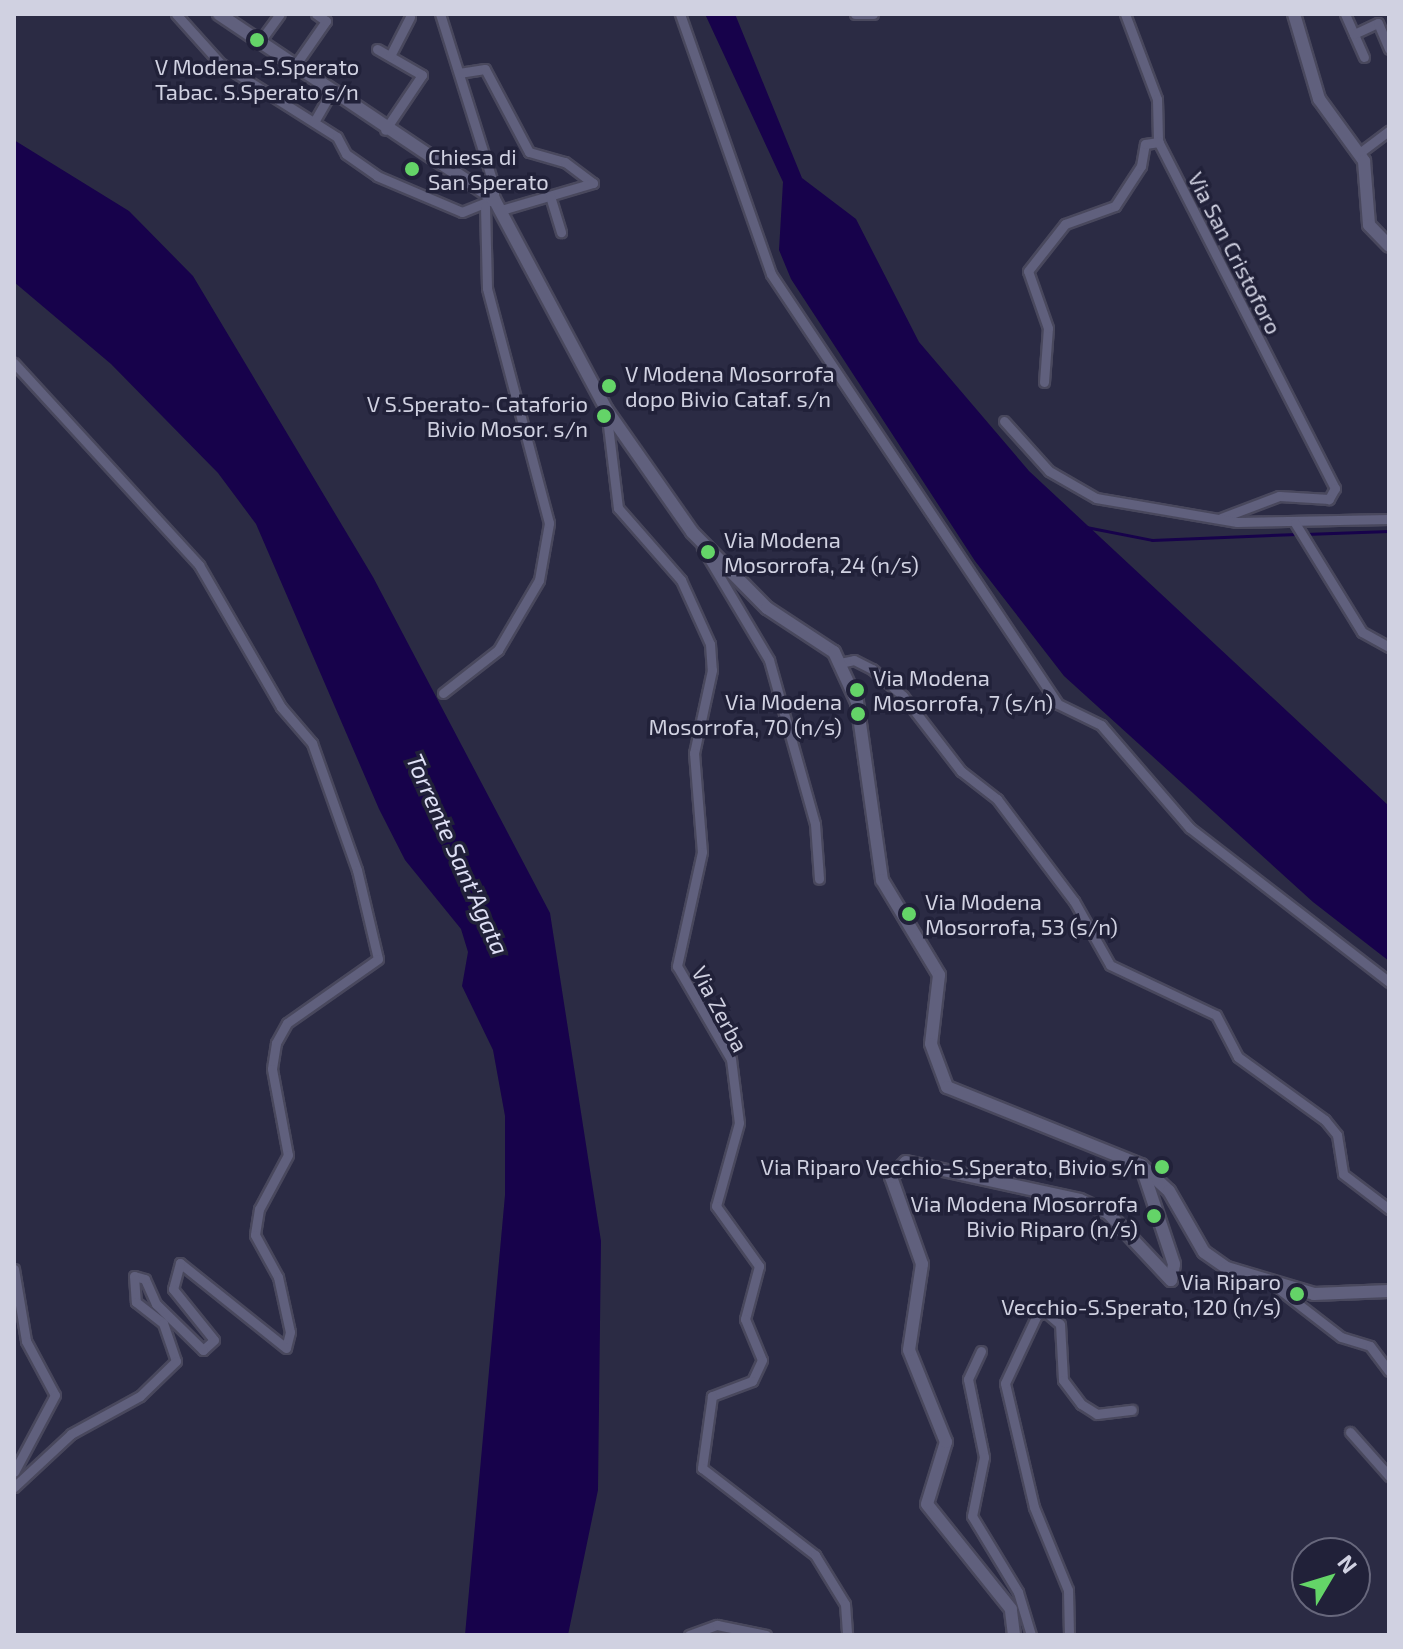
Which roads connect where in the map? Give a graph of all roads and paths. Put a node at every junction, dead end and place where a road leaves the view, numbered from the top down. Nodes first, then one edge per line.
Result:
1 (176, 14) edge
2 (219, 14) edge
3 (280, 14) edge
4 (316, 14) edge
5 (440, 14) edge
6 (680, 14) edge
7 (855, 14) edge
8 (873, 14) edge
9 (1125, 14) edge
10 (1294, 14) edge
11 (1345, 14) edge
12 (410, 17) dead end
13 (1354, 34) junction
14 (258, 44) junction
15 (377, 49) dead end
16 (1389, 49) edge
17 (390, 56) junction
18 (1364, 57) dead end
19 (294, 67) junction
20 (459, 73) junction
21 (331, 93) junction
22 (314, 122) junction
23 (385, 130) junction
24 (1389, 131) edge
25 (1159, 142) junction
26 (1358, 154) junction
27 (550, 196) junction
28 (493, 205) junction
29 (561, 232) dead end
30 (1389, 246) edge
31 (14, 363) edge
32 (1044, 382) dead end
33 (606, 409) junction
34 (1004, 421) dead end
35 (1221, 518) junction
36 (1389, 519) edge
37 (1297, 526) junction
38 (693, 532) junction
39 (1389, 647) edge
40 (840, 663) junction
41 (443, 693) dead end
42 (819, 879) dead end
43 (1389, 982) edge
44 (1141, 1165) junction
45 (1389, 1209) edge
46 (14, 1269) edge
47 (1275, 1286) junction
48 (1389, 1291) edge
49 (981, 1351) dead end
50 (1389, 1371) edge
51 (1132, 1410) dead end
52 (1350, 1432) dead end
53 (14, 1472) edge
54 (1389, 1476) edge
55 (14, 1487) edge
56 (848, 1634) edge
57 (689, 1635) edge
58 (766, 1635) edge
59 (1014, 1635) edge
60 (1031, 1635) edge
61 (1069, 1635) edge

1 - 22 street
2 - 14 street
3 - 14 street
4 - 19 street
5 - 20 street
6 - 43 street
7 - 8 street
9 - 25 street, Via San Cristoforo
10 - 26 street
11 - 13 street
12 - 17 street
13 - 16 street
13 - 18 street
14 - 19 street
15 - 17 street
17 - 23 street
19 - 21 street
20 - 27 street
20 - 28 street
21 - 22 street
21 - 23 street
22 - 28 street
23 - 28 street
24 - 26 street
25 - 32 street
25 - 35 street, Via San Cristoforo
26 - 30 street
27 - 28 street
27 - 29 street
28 - 33 street
28 - 41 street
31 - 55 street
33 - 38 street
33 - 56 street, Via Zerba
34 - 35 street
35 - 37 street
36 - 37 street
37 - 39 street
38 - 40 street
38 - 42 street
40 - 44 street
40 - 45 street
44 - 47 street
44 - 59 street
46 - 53 street
47 - 48 street
47 - 50 street
49 - 60 street
51 - 61 street
52 - 54 street
57 - 58 street

